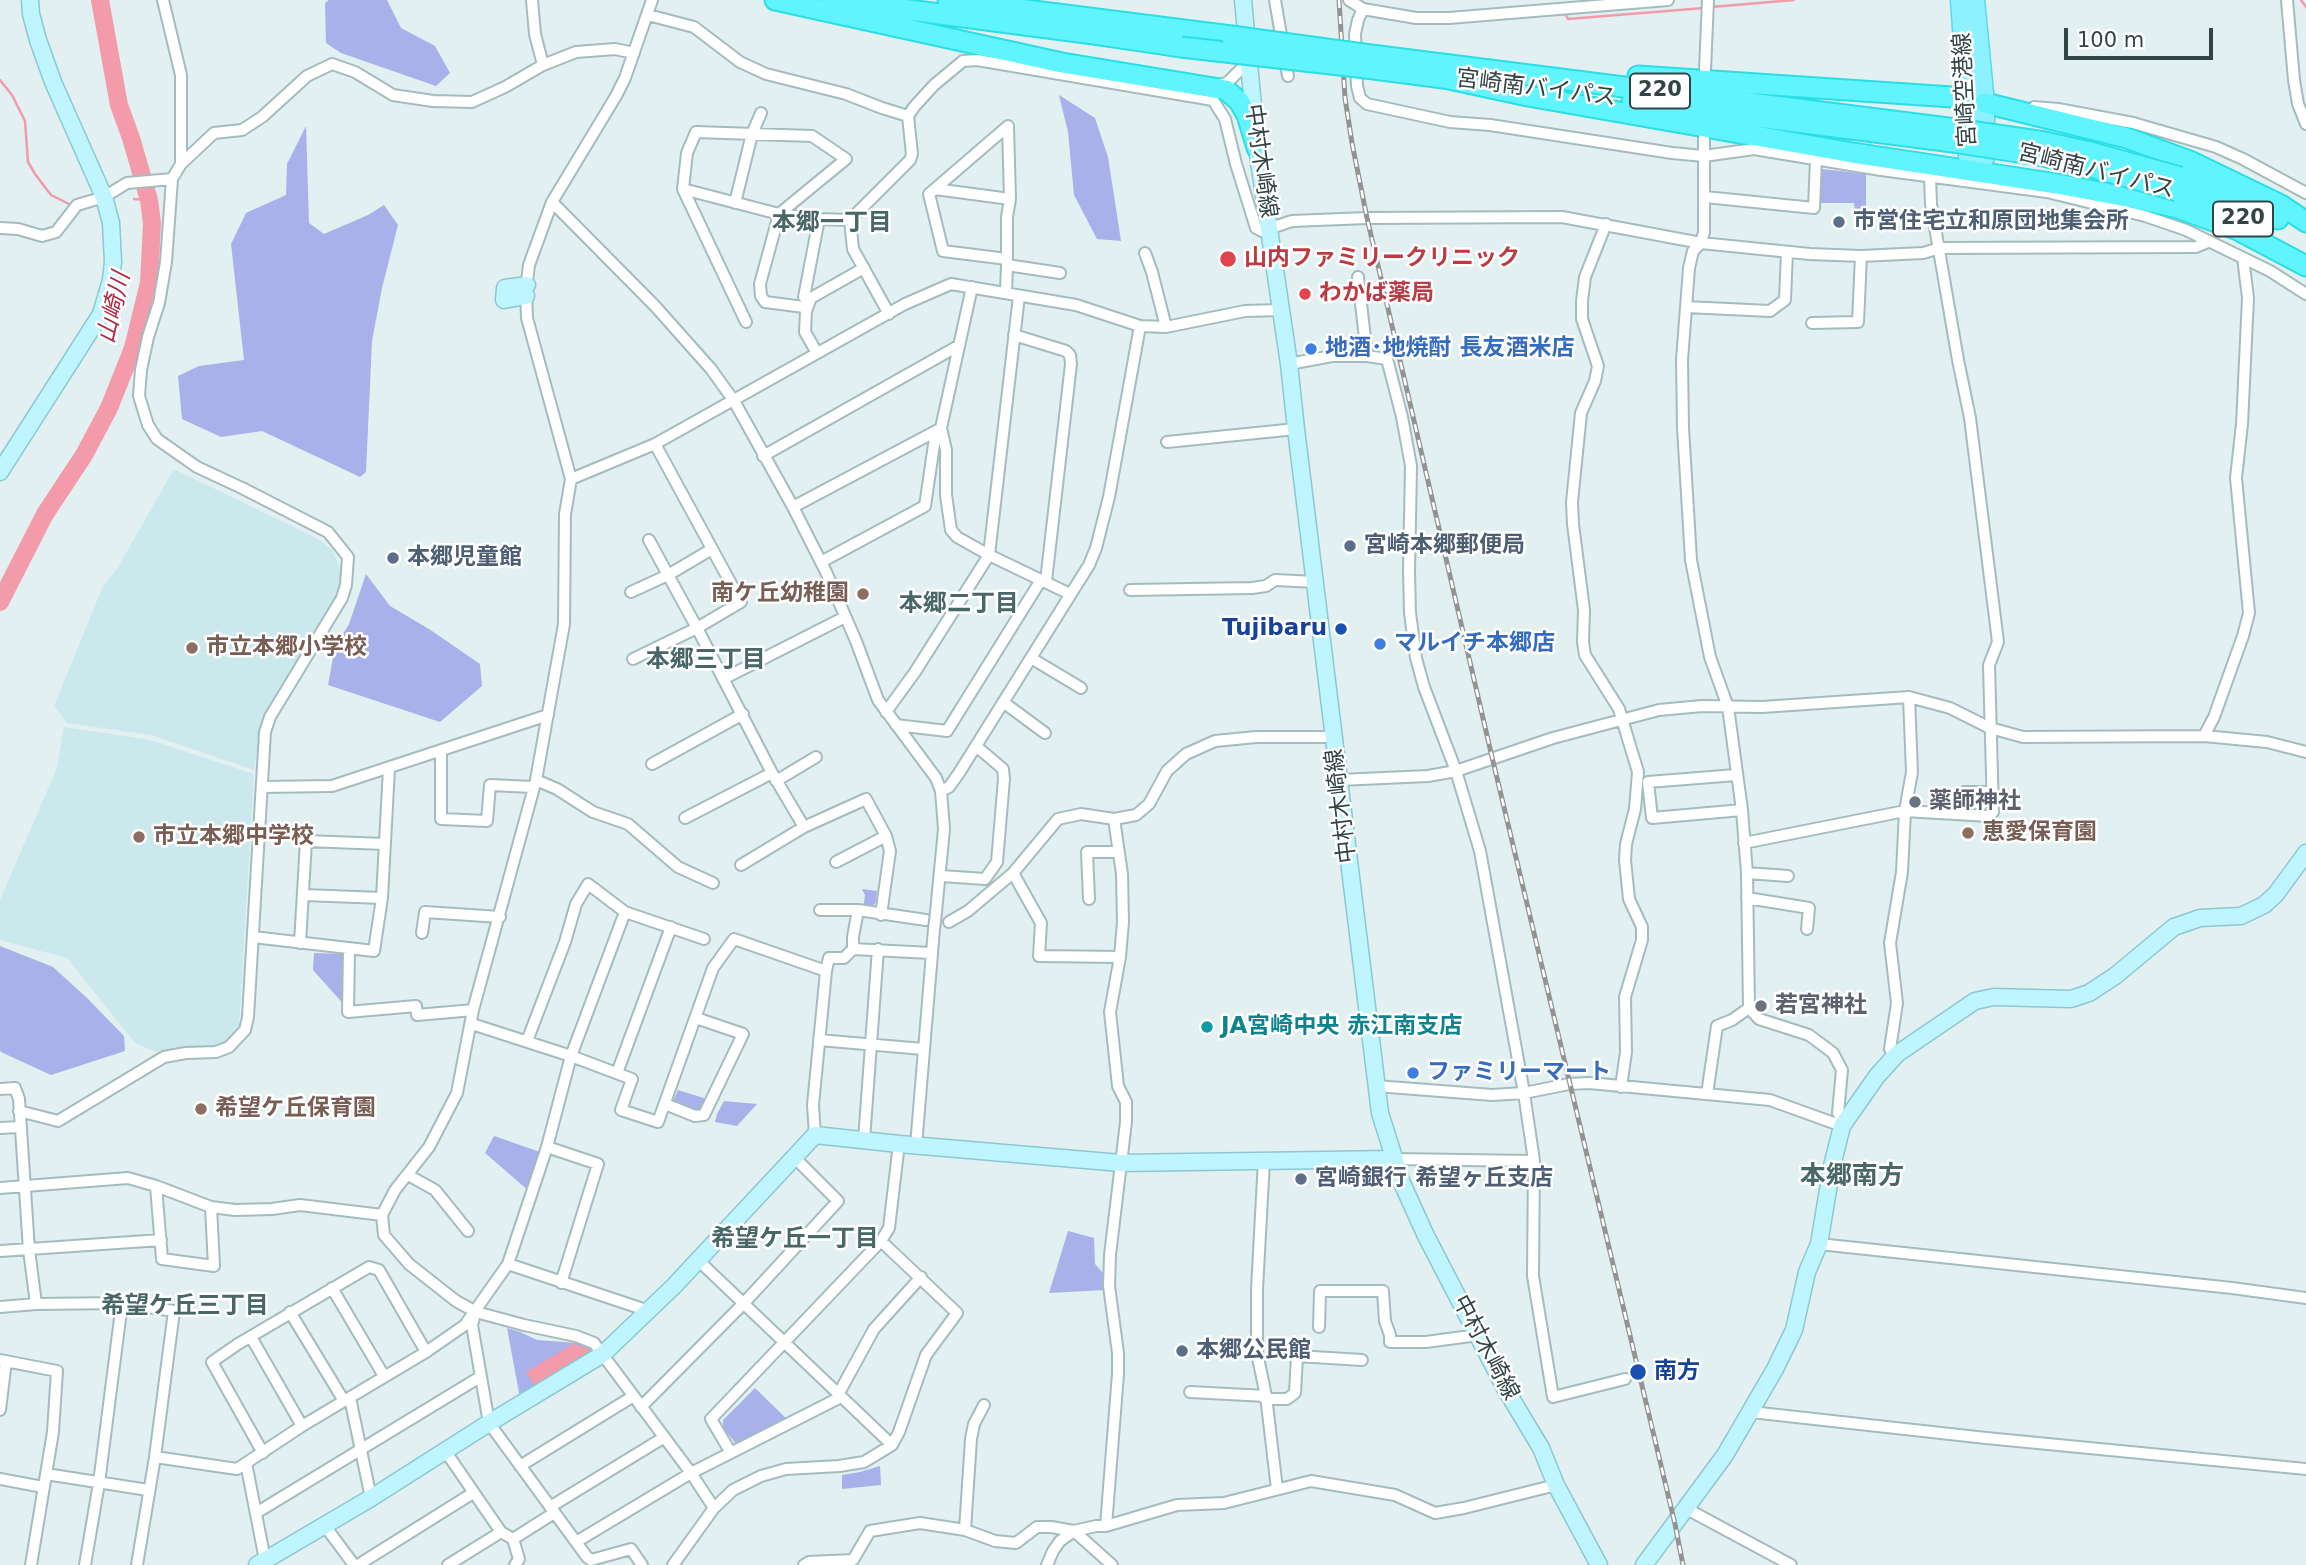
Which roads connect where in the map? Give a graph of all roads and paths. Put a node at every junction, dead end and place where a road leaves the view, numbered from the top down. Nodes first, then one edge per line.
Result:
1 (163, 0) edge
2 (532, 0) edge
3 (652, 0) edge
4 (775, 0) edge
5 (832, 0) edge
6 (948, 0) edge
7 (1243, 0) edge
8 (1275, 0) edge
9 (1349, 0) edge
10 (1668, 0) edge
11 (1707, 0) edge
12 (1960, 0) edge
13 (1975, 0) edge
14 (2287, 0) edge
15 (1564, 4) edge
16 (28, 5) edge
17 (1363, 9) junction
18 (648, 15) junction
19 (634, 53) junction
20 (1365, 61) junction
21 (1247, 63) junction
22 (543, 65) junction
23 (750, 67) junction
24 (1705, 70) dead end
25 (1501, 71) junction
26 (1974, 74) junction
27 (1288, 76) dead end
28 (755, 79) dead end
29 (1449, 79) junction
30 (1212, 87) junction
31 (1976, 100) junction
32 (761, 113) dead end
33 (908, 116) junction
34 (2306, 124) edge
35 (752, 134) junction
36 (1703, 136) dead end
37 (1955, 136) junction
38 (2216, 147) junction
39 (1257, 148) junction
40 (1704, 156) junction
41 (1816, 159) junction
42 (2210, 160) dead end
43 (181, 164) junction
44 (1974, 172) junction
45 (1930, 176) junction
46 (172, 178) junction
47 (2178, 184) junction
48 (683, 189) junction
49 (936, 189) junction
50 (2306, 193) edge
51 (104, 197) junction
52 (1705, 197) junction
53 (1010, 199) junction
54 (552, 202) junction
55 (735, 203) junction
56 (779, 214) junction
57 (819, 219) junction
58 (850, 220) junction
59 (2306, 222) edge
60 (1606, 224) junction
61 (1270, 227) junction
62 (0, 228) edge
63 (2306, 235) edge
64 (2208, 242) junction
65 (1701, 243) junction
66 (1940, 248) junction
67 (1787, 252) junction
68 (1145, 253) dead end
69 (2306, 253) edge
70 (1861, 256) junction
71 (2243, 258) junction
72 (1007, 262) junction
73 (2306, 266) edge
74 (864, 268) junction
75 (1060, 273) dead end
76 (1358, 277) dead end
77 (972, 287) junction
78 (1006, 292) junction
79 (2306, 294) edge
80 (1019, 296) junction
81 (1686, 307) junction
82 (1281, 310) junction
83 (890, 314) junction
84 (746, 322) dead end
85 (1812, 324) dead end
86 (1140, 326) junction
87 (1166, 327) junction
88 (1014, 335) junction
89 (958, 346) junction
90 (817, 353) junction
91 (1367, 356) junction
92 (1289, 364) junction
93 (734, 401) junction
94 (1296, 429) junction
95 (938, 430) junction
96 (1167, 442) dead end
97 (655, 444) junction
98 (763, 456) junction
99 (0, 472) edge
100 (571, 479) junction
101 (793, 507) junction
102 (649, 540) dead end
103 (712, 550) junction
104 (989, 555) junction
105 (821, 562) junction
106 (668, 575) junction
107 (1044, 581) junction
108 (1316, 582) junction
109 (1130, 590) dead end
110 (631, 592) dead end
111 (1070, 594) junction
112 (845, 617) junction
113 (697, 628) junction
114 (1031, 658) junction
115 (633, 659) dead end
116 (723, 679) junction
117 (1081, 688) dead end
118 (1909, 697) junction
119 (1003, 702) junction
120 (1728, 707) junction
121 (886, 712) junction
122 (743, 714) junction
123 (548, 715) junction
124 (1623, 719) junction
125 (896, 725) junction
126 (1990, 728) junction
127 (1045, 733) dead end
128 (2204, 736) junction
129 (1334, 737) junction
130 (976, 746) junction
131 (441, 751) junction
132 (2306, 752) edge
133 (816, 757) dead end
134 (652, 764) dead end
135 (389, 768) junction
136 (1456, 771) junction
137 (1736, 775) junction
138 (774, 777) junction
139 (1339, 780) junction
140 (1643, 783) junction
141 (534, 784) junction
142 (262, 787) junction
143 (941, 791) junction
144 (1964, 792) dead end
145 (1993, 792) junction
146 (1742, 810) junction
147 (1905, 811) junction
148 (685, 818) dead end
149 (1114, 819) junction
150 (804, 827) junction
151 (886, 836) junction
152 (1744, 843) junction
153 (385, 844) junction
154 (1119, 852) junction
155 (2306, 853) edge
156 (836, 862) dead end
157 (741, 865) dead end
158 (1013, 873) junction
159 (1746, 873) junction
160 (941, 876) junction
161 (1788, 876) dead end
162 (713, 883) dead end
163 (304, 895) junction
164 (382, 898) junction
165 (1747, 898) junction
166 (1088, 899) dead end
167 (820, 910) dead end
168 (858, 910) junction
169 (625, 912) junction
170 (881, 915) junction
171 (500, 917) junction
172 (926, 920) dead end
173 (949, 922) dead end
174 (671, 927) junction
175 (1807, 929) dead end
176 (422, 933) dead end
177 (253, 937) junction
178 (704, 939) dead end
179 (300, 943) junction
180 (349, 949) junction
181 (853, 949) junction
182 (878, 949) junction
183 (931, 953) junction
184 (1120, 957) junction
185 (826, 971) junction
186 (1749, 1008) junction
187 (473, 1010) junction
188 (696, 1018) junction
189 (472, 1024) junction
190 (819, 1040) junction
191 (527, 1041) junction
192 (871, 1045) junction
193 (923, 1049) junction
194 (571, 1056) junction
195 (1894, 1057) junction
196 (617, 1073) junction
197 (1376, 1086) junction
198 (1621, 1087) junction
199 (0, 1088) edge
200 (1524, 1093) junction
201 (1707, 1094) junction
202 (665, 1104) junction
203 (19, 1111) junction
204 (1843, 1124) junction
205 (20, 1127) junction
206 (0, 1128) edge
207 (815, 1135) junction
208 (864, 1140) junction
209 (907, 1145) junction
210 (547, 1147) junction
211 (794, 1157) junction
212 (1393, 1159) junction
213 (1264, 1160) junction
214 (1534, 1161) junction
215 (1121, 1163) junction
216 (408, 1175) junction
217 (24, 1186) junction
218 (156, 1186) junction
219 (0, 1188) edge
220 (211, 1207) junction
221 (382, 1214) junction
222 (468, 1231) dead end
223 (161, 1240) junction
224 (881, 1241) junction
225 (1819, 1244) junction
226 (29, 1250) junction
227 (0, 1251) edge
228 (698, 1260) junction
229 (508, 1264) junction
230 (921, 1277) junction
231 (561, 1283) junction
232 (332, 1288) junction
233 (2306, 1298) edge
234 (122, 1303) junction
235 (744, 1303) junction
236 (36, 1304) junction
237 (0, 1307) edge
238 (649, 1311) junction
239 (290, 1312) junction
240 (475, 1312) junction
241 (1318, 1327) dead end
242 (1478, 1335) junction
243 (251, 1336) junction
244 (783, 1342) junction
245 (426, 1352) junction
246 (603, 1354) junction
247 (3, 1360) edge
248 (1362, 1360) dead end
249 (384, 1376) junction
250 (480, 1377) junction
251 (1625, 1379) dead end
252 (1190, 1392) dead end
253 (840, 1395) junction
254 (632, 1396) junction
255 (1266, 1397) junction
256 (347, 1399) junction
257 (984, 1405) dead end
258 (641, 1407) junction
259 (0, 1410) edge
260 (1751, 1412) junction
261 (489, 1423) junction
262 (302, 1426) junction
263 (663, 1438) junction
264 (892, 1446) junction
265 (362, 1449) junction
266 (446, 1452) junction
267 (263, 1453) junction
268 (731, 1453) junction
269 (155, 1457) junction
270 (246, 1463) junction
271 (520, 1466) junction
272 (2306, 1469) edge
273 (691, 1473) junction
274 (46, 1474) junction
275 (0, 1479) edge
276 (99, 1483) junction
277 (1556, 1485) junction
278 (43, 1487) junction
279 (1277, 1489) junction
280 (148, 1490) junction
281 (473, 1493) junction
282 (371, 1498) junction
283 (714, 1508) junction
284 (1687, 1509) junction
285 (552, 1510) junction
286 (256, 1513) junction
287 (325, 1526) junction
288 (1106, 1526) junction
289 (965, 1530) junction
290 (1074, 1531) junction
291 (501, 1532) junction
292 (513, 1539) junction
293 (576, 1542) junction
294 (261, 1563) edge
295 (31, 1565) edge
296 (85, 1565) edge
297 (137, 1565) edge
298 (356, 1565) edge
299 (448, 1565) edge
300 (515, 1565) edge
301 (642, 1565) edge
302 (673, 1565) edge
303 (804, 1565) edge
304 (1047, 1565) edge
305 (1112, 1565) edge
306 (1599, 1565) edge
307 (1644, 1565) edge
308 (1791, 1565) edge

1 - 43 street
2 - 22 street
3 - 18 street
4 - 30 highway
5 - 20 highway, 宮崎南バイパス / 220, bridge
6 - 20 highway, 宮崎南バイパス / 220, bridge
7 - 21 street, 中村木崎線
8 - 27 street
9 - 17 street
10 - 15 street
11 - 24 street
12 - 26 main road, 宮崎空港線
13 - 26 main road, 宮崎空港線
14 - 34 street
15 - 17 street
16 - 51 street
17 - 40 street
18 - 19 street
18 - 23 street
19 - 22 street
19 - 54 street
20 - 25 highway, 宮崎南バイパス / 220
20 - 29 highway, 宮崎南バイパス / 220
21 - 30 street
21 - 39 street, 中村木崎線
22 - 43 street
23 - 28 street
23 - 33 street
25 - 31 highway, 220
25 - 37 highway, 宮崎南バイパス / 220
26 - 31 main road, 宮崎空港線
29 - 37 highway, 宮崎南バイパス / 220
29 - 44 highway
30 - 39 highway
31 - 38 street
31 - 44 main road, 宮崎空港線
31 - 59 highway
32 - 35 street
33 - 58 street
33 - 61 street
35 - 48 street
35 - 55 street
35 - 56 street
36 - 40 street
37 - 47 highway, 宮崎南バイパス / 220, bridge
38 - 42 street
38 - 50 street
39 - 61 street, 中村木崎線
40 - 41 street
40 - 52 street
41 - 45 street
41 - 52 street
43 - 46 street
44 - 73 highway
45 - 64 street
45 - 66 street
46 - 51 street
46 - 142 street
47 - 63 highway, 宮崎南バイパス / 220
47 - 69 highway, 宮崎南バイパス / 220
48 - 55 street
48 - 84 street
49 - 53 street
49 - 53 street
49 - 72 street
51 - 62 street
51 - 99 street
52 - 65 street
53 - 72 street
54 - 93 street
54 - 100 street
55 - 56 street
56 - 57 street
56 - 57 street
57 - 58 street
58 - 74 street
60 - 61 street
60 - 65 street
60 - 124 street
61 - 82 street, 中村木崎線
64 - 66 street
64 - 71 street
65 - 67 street
65 - 81 street
66 - 70 street
66 - 126 street
67 - 70 street
67 - 81 street
68 - 87 street
70 - 85 street
71 - 79 street
71 - 128 street
72 - 75 street
72 - 78 street
74 - 83 street
74 - 90 street
76 - 91 street
77 - 78 street
77 - 83 street
77 - 89 street
78 - 80 street
80 - 86 street
80 - 88 street
81 - 120 street
82 - 87 street
82 - 92 street, 中村木崎線
83 - 90 street
86 - 87 street
86 - 111 street
88 - 104 street
88 - 107 street
89 - 95 street
89 - 98 street
90 - 93 street
91 - 92 street
91 - 136 street
92 - 94 street, 中村木崎線
93 - 97 street
93 - 98 street
94 - 96 street
94 - 108 street, 中村木崎線
95 - 101 street
95 - 104 street
95 - 105 street
97 - 100 street
97 - 103 street
98 - 101 street
100 - 123 street
101 - 105 street
102 - 106 street
103 - 106 street
103 - 113 street
104 - 107 street
104 - 121 street
105 - 112 street
106 - 110 street
106 - 113 street
107 - 111 street
107 - 125 street
108 - 109 street
108 - 129 street, 中村木崎線
111 - 114 street
112 - 116 street
112 - 121 street
113 - 115 street
113 - 116 street
114 - 117 street
114 - 119 street
116 - 122 street
118 - 120 street
118 - 126 street
118 - 147 street
119 - 127 street
119 - 130 street
120 - 124 street
120 - 137 street
121 - 125 street
122 - 134 street
122 - 138 street
123 - 131 street
123 - 141 street
124 - 136 street
124 - 140 street
125 - 143 street
126 - 128 street
126 - 145 street
128 - 132 street
129 - 139 street, 中村木崎線
129 - 149 street
130 - 143 street
130 - 160 street
131 - 135 street
131 - 141 street
133 - 138 street
135 - 142 street
135 - 153 street
136 - 139 street
136 - 200 street
137 - 140 street
137 - 146 street
138 - 148 street
138 - 150 street
139 - 197 street, 中村木崎線
140 - 146 street
140 - 198 street
141 - 162 street
141 - 171 street
142 - 177 street
143 - 160 street
144 - 145 street
145 - 147 street
146 - 152 street
147 - 152 street
147 - 195 street
149 - 154 street
149 - 158 street
150 - 151 street
150 - 157 street
151 - 156 street
151 - 170 street
152 - 159 street
153 - 163 street
153 - 164 street
154 - 166 street
154 - 184 street
155 - 195 street
158 - 173 street
158 - 184 street
159 - 161 street
159 - 165 street
160 - 183 street, bridge
163 - 164 street
163 - 179 street
164 - 180 street
165 - 175 street
165 - 186 street
167 - 168 street
168 - 170 street
168 - 181 street
169 - 174 street
169 - 191 street
169 - 194 street
170 - 172 street
171 - 176 street
171 - 187 street
174 - 178 street
174 - 196 street
177 - 179 street
177 - 203 street
179 - 180 street
180 - 187 street
181 - 182 street
181 - 185 street
182 - 183 street
182 - 192 street
183 - 193 street
184 - 215 street
185 - 188 street
185 - 190 street
186 - 201 street
186 - 204 street
187 - 189 street
188 - 202 street
188 - 202 street
189 - 191 street
189 - 216 street
190 - 192 street
190 - 207 street
191 - 194 street
192 - 193 street
192 - 208 street
193 - 209 street
194 - 196 street
194 - 210 street
195 - 204 street
196 - 202 street
197 - 200 street
197 - 212 street, 中村木崎線
198 - 200 street
198 - 201 street
199 - 203 street
200 - 214 street
201 - 204 street
203 - 205 street
204 - 225 street
205 - 206 street
205 - 217 street
207 - 208 street
207 - 211 street
208 - 209 street
209 - 215 street
209 - 224 street
210 - 229 street
210 - 231 street
211 - 228 street
211 - 235 street
212 - 213 street
212 - 214 street
212 - 242 street, 中村木崎線
213 - 215 street
213 - 255 street
214 - 251 street
215 - 288 street
216 - 221 street
216 - 222 street
217 - 218 street
217 - 219 street
217 - 226 street
218 - 220 street
218 - 223 street
220 - 221 street
220 - 223 street
221 - 240 street
223 - 226 street
224 - 230 street
224 - 244 street
225 - 233 street
225 - 260 street
226 - 227 street
226 - 236 street
228 - 235 street
228 - 238 street
229 - 231 street
229 - 240 street
230 - 253 street
230 - 264 street
231 - 238 street
232 - 239 street
232 - 245 street
232 - 249 street
234 - 236 street
234 - 269 street
234 - 276 street
235 - 244 street
235 - 258 street
236 - 237 street
238 - 246 street
239 - 243 street
239 - 256 street
240 - 245 street
240 - 246 street
240 - 250 street
241 - 242 street
242 - 277 street, 中村木崎線
243 - 262 street
243 - 267 street
244 - 253 street
244 - 268 street
245 - 249 street
246 - 254 street
246 - 261 street
247 - 259 street
247 - 274 street
248 - 255 street
249 - 256 street
250 - 261 street
250 - 265 street
252 - 255 street
253 - 264 street
253 - 268 street
254 - 258 street
254 - 271 street
255 - 279 street
256 - 262 street
256 - 265 street
257 - 289 street
258 - 263 street
260 - 272 street
260 - 284 street
261 - 266 street
261 - 271 street
262 - 267 street
263 - 273 street
263 - 285 street
264 - 283 street
265 - 282 street
265 - 286 street
266 - 281 street
266 - 282 street
267 - 270 street
268 - 273 street
269 - 270 street
269 - 280 street
270 - 286 street
271 - 285 street
273 - 283 street
273 - 293 street
274 - 276 street
274 - 278 street
275 - 278 street
276 - 280 street
276 - 296 street
277 - 279 street
277 - 306 street, 中村木崎線
278 - 295 street
279 - 288 street
280 - 297 street
281 - 291 street
281 - 298 street
282 - 287 street
283 - 302 street
284 - 307 street
284 - 308 street
285 - 292 street
285 - 293 street
286 - 294 street
287 - 294 street
287 - 298 street
288 - 290 street
289 - 290 street
289 - 303 street
290 - 304 street
290 - 305 street
291 - 292 street
291 - 299 street
292 - 300 street
293 - 301 street

